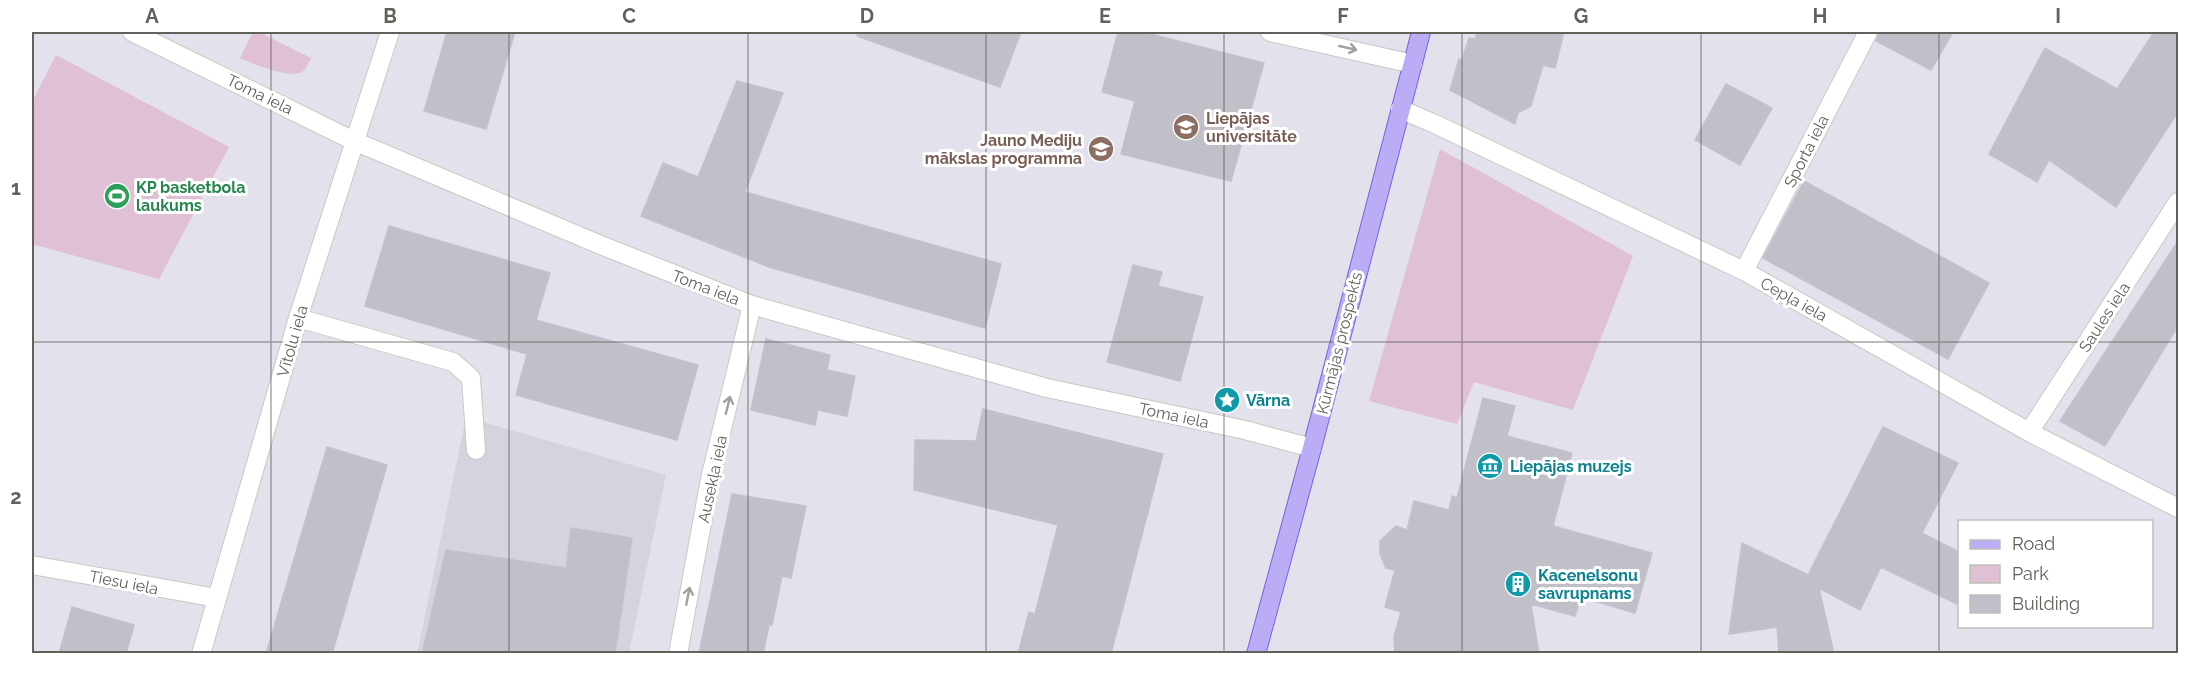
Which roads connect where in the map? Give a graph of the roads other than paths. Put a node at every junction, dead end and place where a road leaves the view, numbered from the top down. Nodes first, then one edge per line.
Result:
1 (132, 32) edge
2 (390, 32) edge
3 (1270, 32) edge
4 (1421, 32) edge
5 (1868, 32) edge
6 (1413, 64) junction
7 (1400, 110) junction
8 (354, 141) junction
9 (2178, 202) edge
10 (1744, 271) junction
11 (752, 305) junction
12 (298, 318) junction
13 (2029, 432) junction
14 (1312, 448) junction
15 (477, 450) dead end
16 (2178, 508) edge
17 (32, 564) edge
18 (218, 598) junction
19 (201, 654) edge
20 (678, 654) edge
21 (1256, 654) edge

1 - 8 street, Toma iela
2 - 8 street, Vītolu iela
3 -> 6 street
4 - 6 main road, Kūrmājas prospekts
5 - 10 street, Sporta iela
6 - 7 main road, Kūrmājas prospekts
7 - 10 street, Cepļa iela
7 - 14 main road, Kūrmājas prospekts
8 - 11 street, Toma iela
8 - 12 street, Vītolu iela
9 - 13 street, Saules iela
10 - 13 street, Cepļa iela
11 - 14 street, Toma iela
20 -> 11 street, Ausekļa iela
12 - 15 street
12 - 18 street, Vītolu iela
13 - 16 street, Cepļa iela
14 - 21 main road, Kūrmājas prospekts
17 - 18 street, Tiesu iela
18 - 19 street, Vītolu iela

